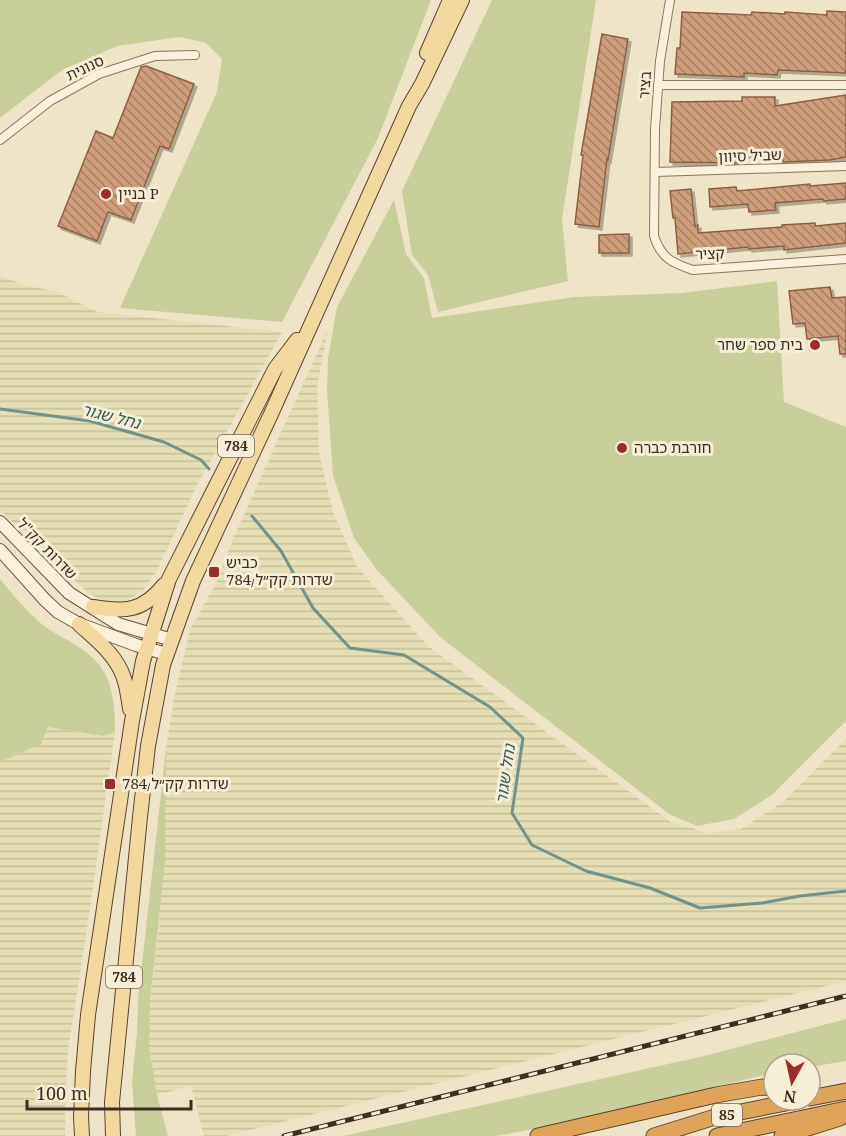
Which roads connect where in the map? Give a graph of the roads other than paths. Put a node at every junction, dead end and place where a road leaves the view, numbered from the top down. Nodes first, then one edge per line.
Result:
1 (450, 0) edge
2 (462, 0) edge
3 (670, 0) edge
4 (195, 56) dead end
5 (658, 85) junction
6 (846, 85) edge
7 (409, 106) junction
8 (0, 140) edge
9 (846, 166) edge
10 (655, 172) junction
11 (846, 259) edge
12 (312, 320) junction
13 (0, 522) edge
14 (0, 550) edge
15 (169, 579) junction
16 (93, 608) junction
17 (79, 624) junction
18 (151, 634) junction
19 (172, 640) junction
20 (147, 648) junction
21 (166, 654) junction
22 (132, 721) junction
23 (762, 1087) edge
24 (822, 1089) edge
25 (846, 1090) edge
26 (822, 1095) edge
27 (762, 1108) edge
28 (846, 1108) edge
29 (846, 1116) edge
30 (82, 1136) edge
31 (113, 1136) edge
32 (538, 1136) edge
33 (654, 1136) edge
34 (717, 1136) edge
35 (782, 1136) edge

1 - 7 main road
2 - 7 main road, 784
3 - 5 street, בציר
4 - 8 street, סנונית
5 - 6 street
5 - 10 street, בציר
7 - 12 main road, 784
9 - 10 street, שביל סיוון
10 - 11 street, קציר
12 - 15 main road, 784
12 - 19 main road, 784
13 - 16 street, שדרות קק"ל
14 - 17 street
15 - 16 main road
15 - 18 main road, 784
16 - 18 street, שדרות קק"ל
17 - 20 street
17 - 22 main road
18 - 19 street, שדרות קק"ל
18 - 20 main road, 784
19 - 21 main road, 784
20 - 21 street
20 - 22 main road, 784
21 - 31 main road, 784
22 - 30 main road, 784
23 - 32 highway
24 - 25 highway
25 - 26 highway
27 - 33 highway, 85
28 - 34 highway, 85
29 - 35 highway

